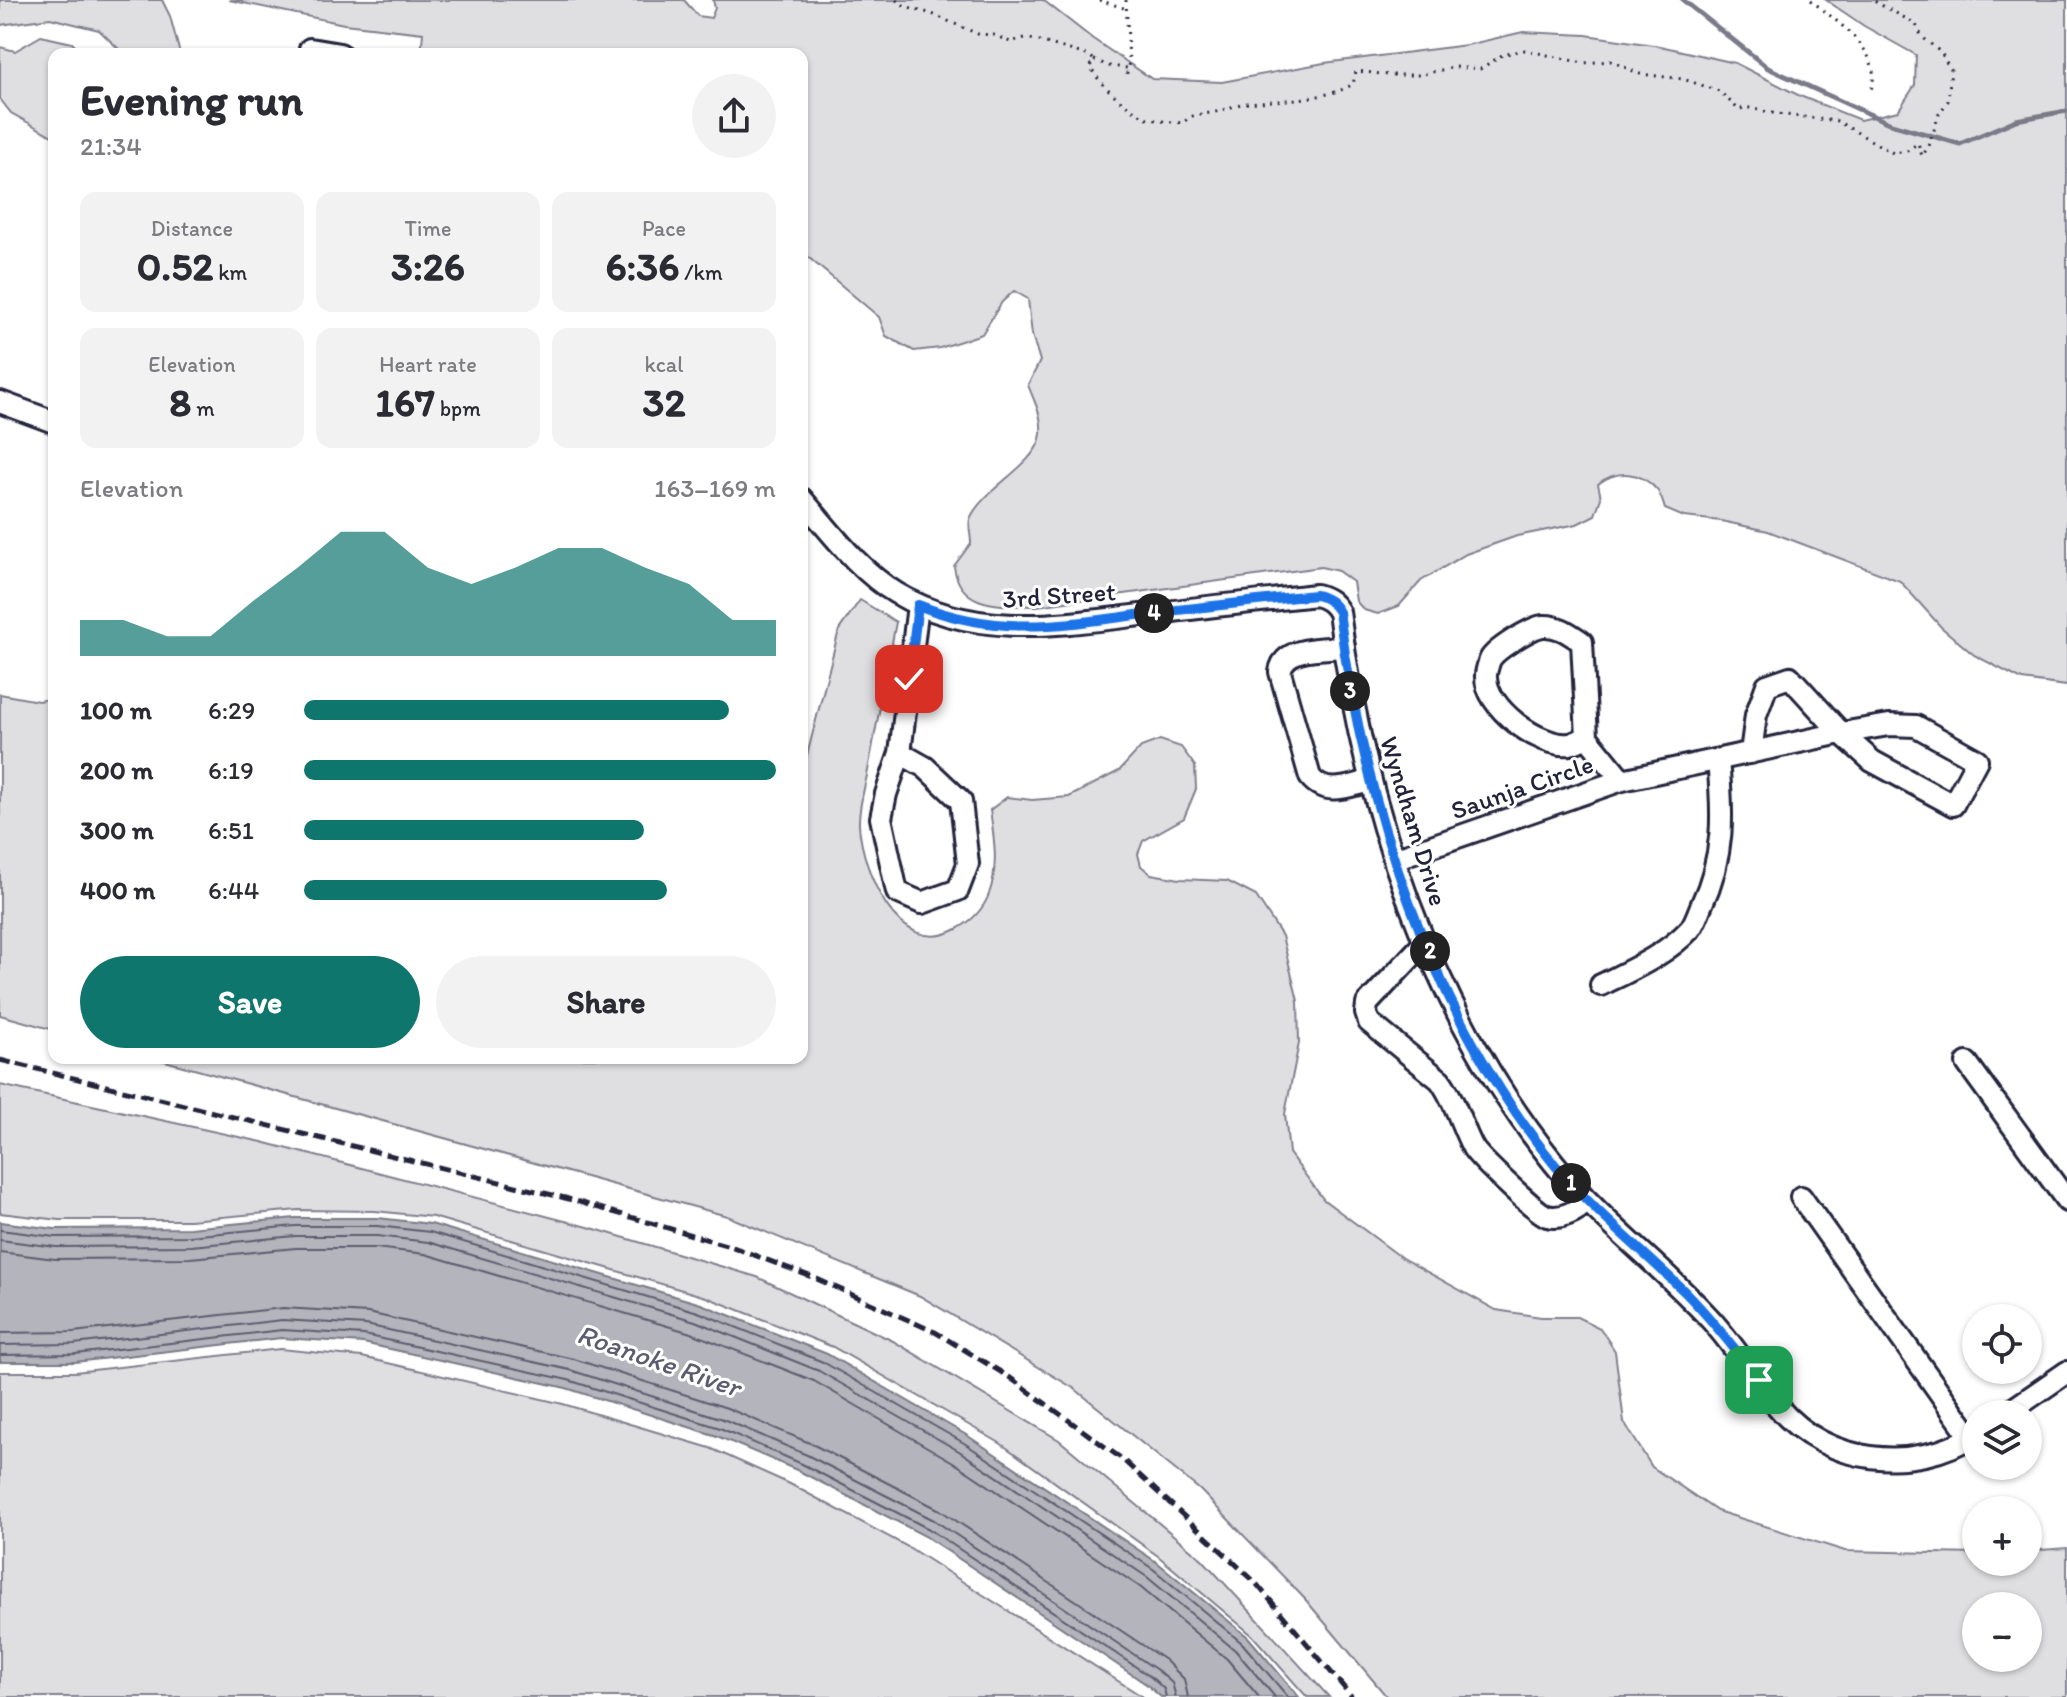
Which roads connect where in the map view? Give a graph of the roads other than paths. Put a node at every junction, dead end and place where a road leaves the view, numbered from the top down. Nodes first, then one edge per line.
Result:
1 (0, 402) edge
2 (48, 420) edge
3 (808, 506) edge
4 (1316, 595) joint
5 (918, 605) junction
6 (1344, 647) junction
7 (1841, 733) junction
8 (1587, 737) junction
9 (900, 753) junction
10 (1751, 753) junction
11 (1718, 760) junction
12 (1622, 780) junction
13 (1370, 781) junction
14 (1394, 859) junction
15 (1425, 942) junction
16 (1601, 985) dead end
17 (1967, 1063) dead end
18 (1801, 1197) dead end
19 (1587, 1201) junction
20 (2067, 1201) edge
21 (2067, 1372) edge
22 (2026, 1400) edge
23 (1962, 1421) edge
24 (1962, 1441) edge

1 - 2 street
3 - 5 street, 3rd Street
4 - 5 street, 3rd Street
4 - 6 street, Wyndham Drive
5 - 9 street
6 - 13 street, Wyndham Drive
6 - 13 street
7 - 7 street
7 - 10 street, Saunja Circle
7 - 10 street
8 - 8 street, Saunja Circle
8 - 12 street, Saunja Circle
9 - 9 street
10 - 11 street, Saunja Circle
11 - 12 street, Saunja Circle
11 - 16 street
12 - 14 street, Saunja Circle
13 - 14 street, Wyndham Drive
14 - 15 street, Wyndham Drive
15 - 19 street, Wyndham Drive
15 - 19 street
17 - 20 street
18 - 23 street
19 - 24 street, Wyndham Drive
21 - 22 street

